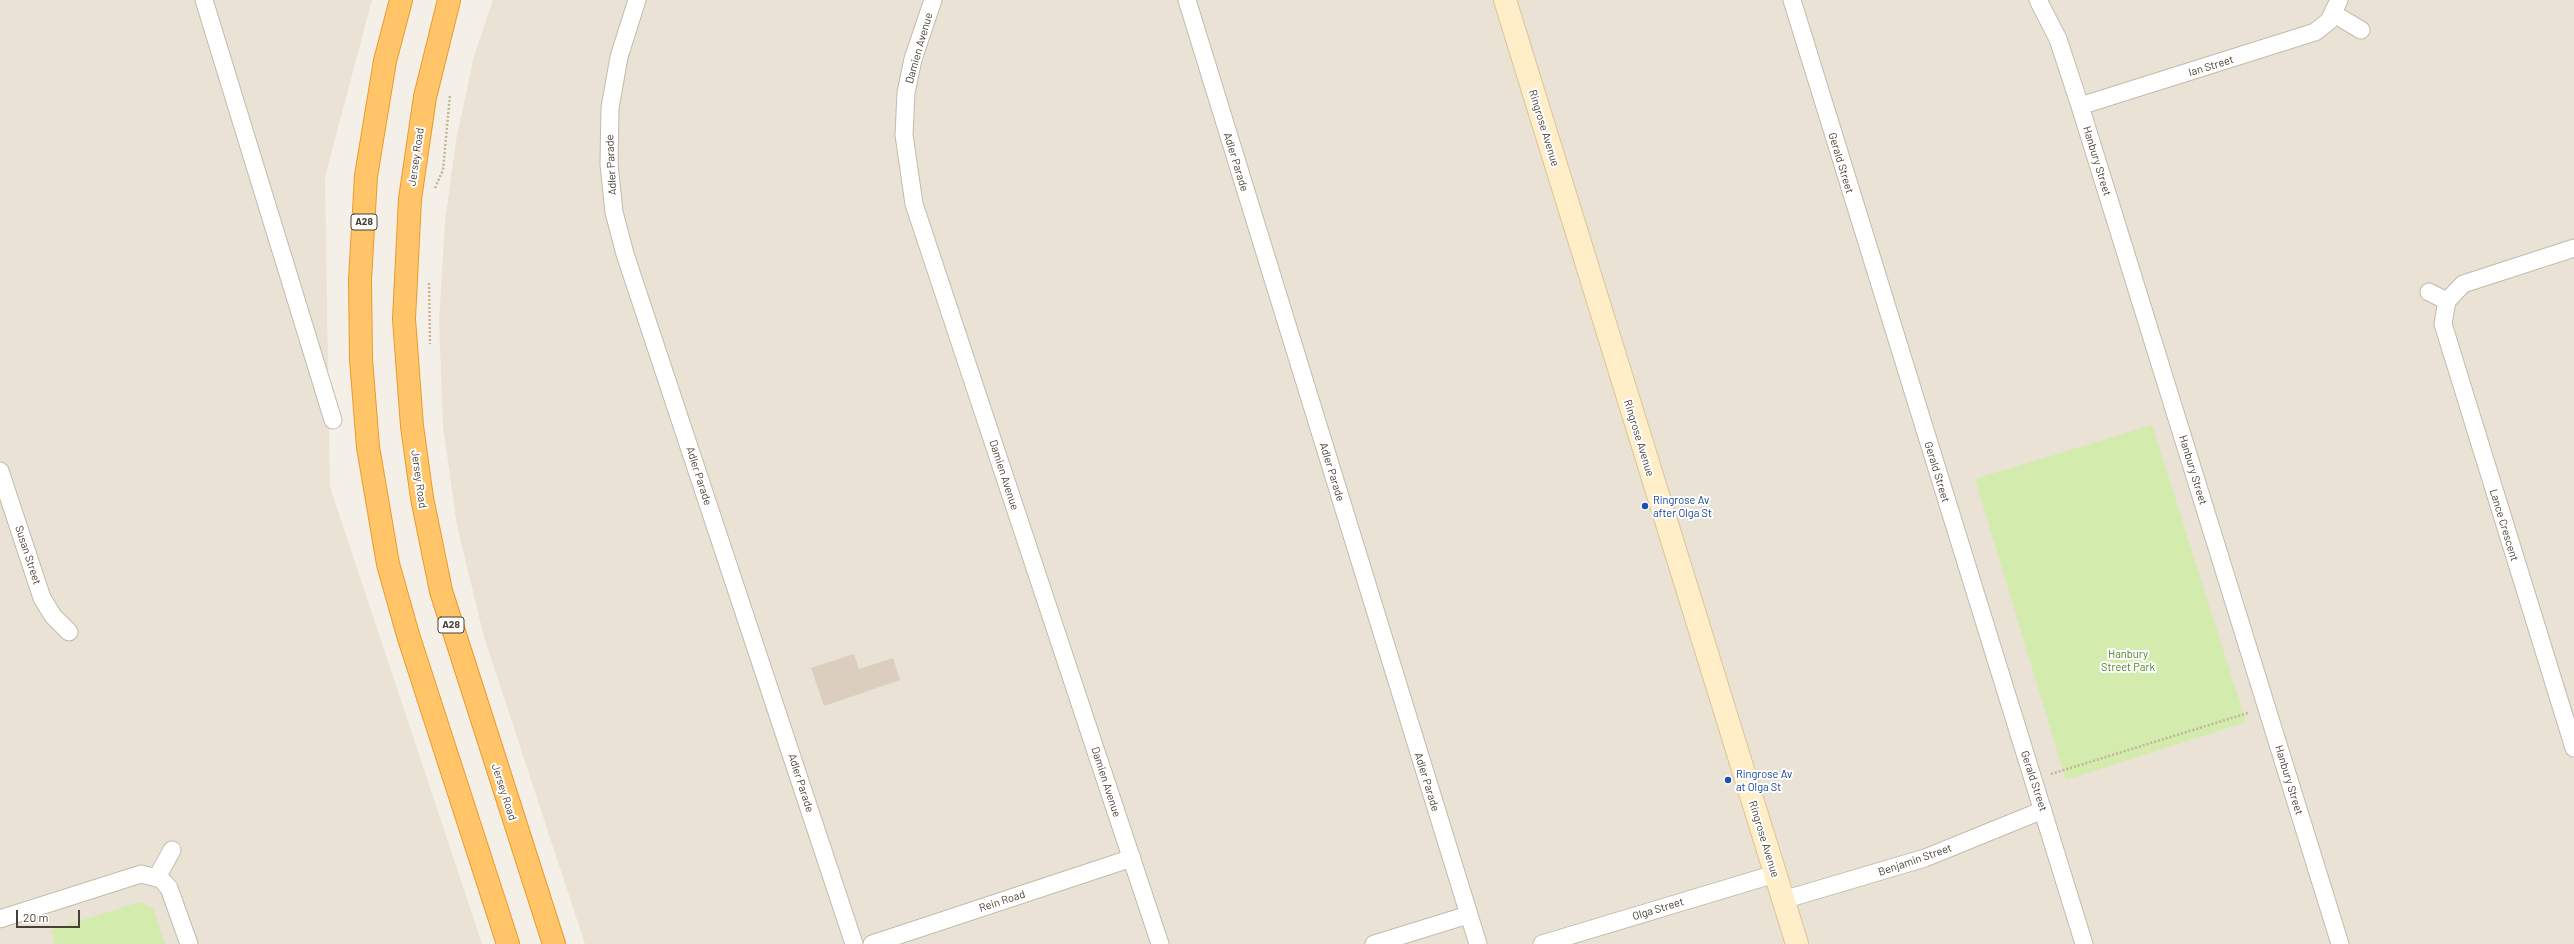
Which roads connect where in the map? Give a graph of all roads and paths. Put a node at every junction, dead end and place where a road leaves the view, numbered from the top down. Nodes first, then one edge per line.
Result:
1 (204, 0) edge
2 (401, 0) edge
3 (449, 0) edge
4 (637, 0) edge
5 (933, 0) edge
6 (1187, 0) edge
7 (1505, 0) edge
8 (1792, 0) edge
9 (2038, 0) edge
10 (2336, 7) edge
11 (2361, 30) dead end
12 (450, 87) dead end
13 (2080, 106) junction
14 (432, 194) dead end
15 (2574, 248) edge
16 (429, 278) dead end
17 (2429, 292) dead end
18 (2447, 301) junction
19 (430, 348) dead end
20 (333, 420) dead end
21 (0, 471) edge
22 (69, 632) dead end
23 (2267, 707) junction
24 (2574, 748) edge
25 (2033, 779) junction
26 (2043, 810) junction
27 (172, 850) dead end
28 (1132, 858) junction
29 (1775, 874) junction
30 (157, 877) junction
31 (1783, 900) junction
32 (1468, 915) junction
33 (0, 919) edge
34 (189, 944) edge
35 (508, 944) edge
36 (554, 944) edge
37 (854, 944) edge
38 (872, 944) edge
39 (1160, 944) edge
40 (1374, 944) edge
41 (1478, 944) edge
42 (1542, 944) edge
43 (1797, 944) edge
44 (2084, 944) edge
45 (2340, 944) edge

1 - 20 street
2 - 35 highway, A28
3 - 36 highway, Jersey Road / A28
4 - 37 street, Adler Parade
5 - 28 street, Damien Avenue
6 - 32 street, Adler Parade
7 - 29 street, Ringrose Avenue
8 - 25 street, Gerald Street
9 - 13 street, Hanbury Street
10 - 11 street, Ian Street
10 - 13 street, Ian Street
12 - 14 path
13 - 23 street, Hanbury Street
15 - 18 street
16 - 19 path
17 - 18 street
18 - 24 street, Lance Crescent
21 - 22 street, Susan Street
23 - 25 path
23 - 45 street, Hanbury Street
25 - 26 street, Gerald Street
26 - 31 street, Benjamin Street
26 - 44 street, Gerald Street
27 - 30 street
28 - 38 street, Rein Road
28 - 39 street, Damien Avenue
29 - 31 street, Ringrose Avenue
29 - 42 street, Olga Street
30 - 33 street
30 - 34 street
31 - 43 street, Ringrose Avenue
32 - 40 street
32 - 41 street, Adler Parade

